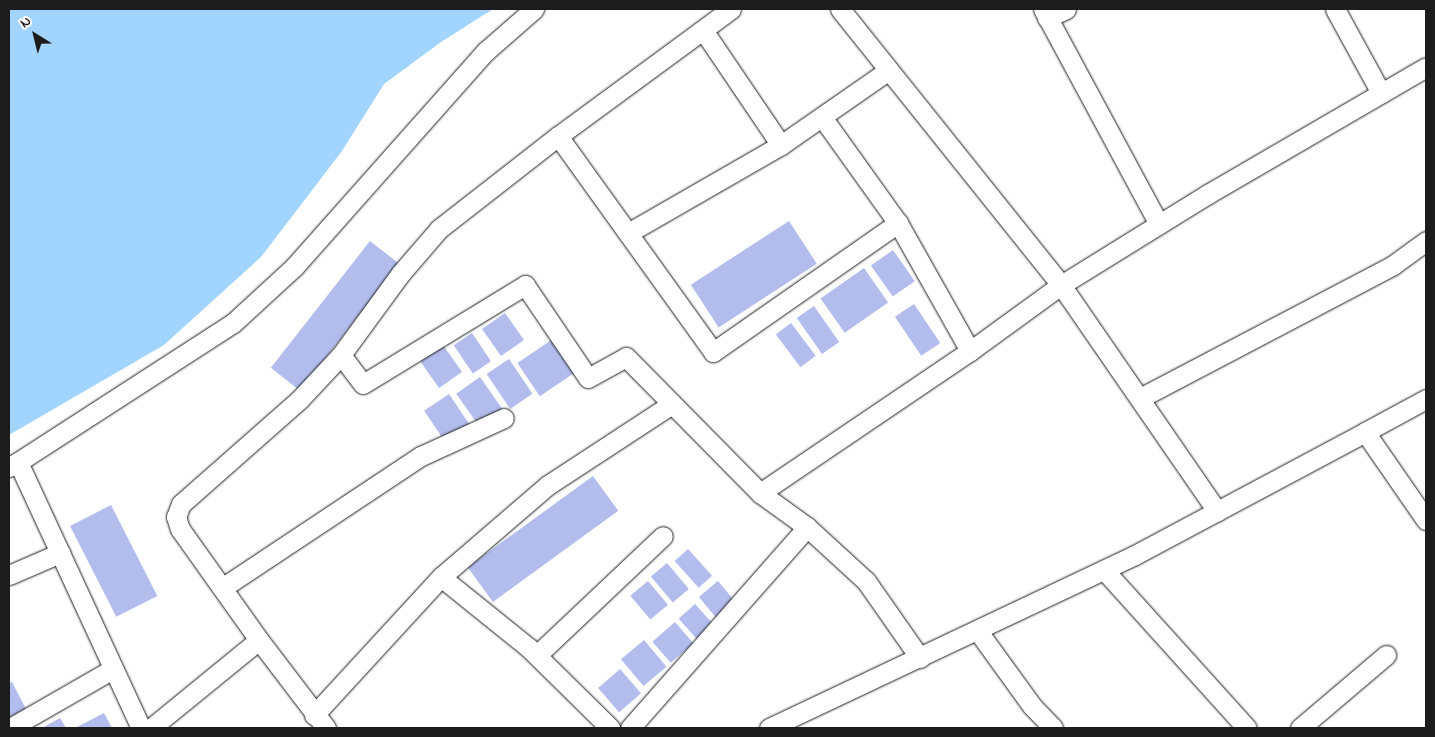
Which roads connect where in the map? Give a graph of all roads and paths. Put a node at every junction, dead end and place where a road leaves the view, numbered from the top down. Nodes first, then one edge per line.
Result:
1 (534, 9) edge
2 (732, 9) edge
3 (840, 9) edge
4 (1066, 9) edge
5 (1335, 9) edge
6 (1045, 13) edge
7 (703, 30) junction
8 (1426, 67) edge
9 (889, 70) junction
10 (1381, 93) junction
11 (822, 117) junction
12 (558, 136) junction
13 (781, 145) junction
14 (898, 224) junction
15 (1159, 224) junction
16 (628, 233) junction
17 (1426, 241) edge
18 (1061, 285) junction
19 (970, 351) junction
20 (341, 355) junction
21 (1140, 398) junction
22 (1426, 399) edge
23 (672, 404) junction
24 (504, 418) dead end
25 (1365, 432) junction
26 (13, 465) edge
27 (760, 493) junction
28 (1218, 511) junction
29 (1426, 520) edge
30 (807, 527) junction
31 (663, 536) dead end
32 (60, 554) junction
33 (1104, 570) junction
34 (9, 575) edge
35 (441, 577) junction
36 (222, 588) junction
37 (977, 630) junction
38 (259, 640) junction
39 (537, 655) junction
40 (1386, 655) dead end
41 (920, 658) junction
42 (113, 669) junction
43 (320, 722) edge
44 (799, 722) edge
45 (10, 728) edge
46 (141, 728) edge
47 (151, 728) edge
48 (610, 728) edge
49 (630, 728) edge
50 (769, 728) edge
51 (1053, 728) edge
52 (1247, 728) edge
53 (1300, 728) edge

1 - 26 street
2 - 7 street
3 - 9 street
4 - 6 street
5 - 10 street
6 - 15 street
7 - 12 street
7 - 13 street
8 - 10 street
9 - 11 street
9 - 18 street
10 - 15 street
11 - 13 street
11 - 14 street
12 - 16 street
12 - 20 street
13 - 16 street
14 - 16 street
14 - 19 street
15 - 18 street
17 - 21 street
18 - 19 street
18 - 21 street
19 - 27 street
20 - 23 street
20 - 36 street
21 - 28 street
22 - 25 street
23 - 27 street
23 - 35 street
24 - 36 street
25 - 28 street
25 - 29 street
26 - 32 street
27 - 30 street
28 - 33 street
30 - 41 street
30 - 49 street
31 - 39 street
32 - 34 street
32 - 42 street
33 - 37 street
33 - 52 street
35 - 39 street
35 - 43 street
36 - 38 street
37 - 41 street
37 - 51 street
38 - 43 street
38 - 47 street
39 - 48 street
40 - 53 street
41 - 44 street
42 - 45 street
42 - 46 street
44 - 50 street

